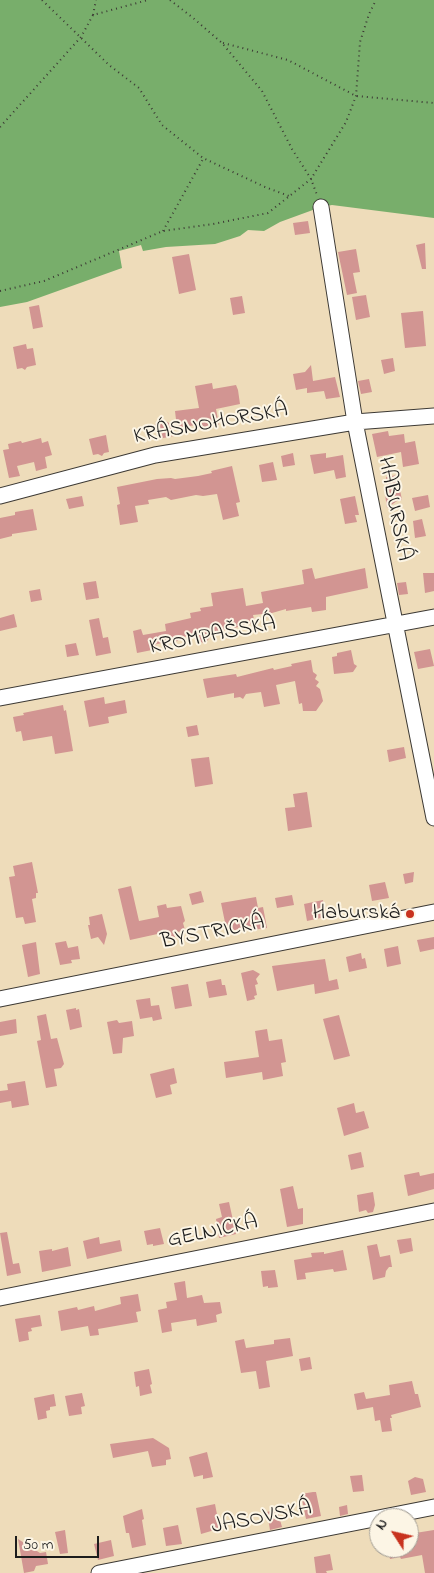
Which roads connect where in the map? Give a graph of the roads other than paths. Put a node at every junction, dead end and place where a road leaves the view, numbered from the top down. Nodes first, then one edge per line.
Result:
1 (321, 207) road end
2 (434, 416) edge
3 (354, 422) junction
4 (0, 496) edge
5 (434, 617) edge
6 (394, 624) junction
7 (0, 698) edge
8 (434, 818) edge
9 (434, 912) edge
10 (0, 999) edge
11 (434, 1211) edge
12 (0, 1298) edge
13 (434, 1507) edge
14 (99, 1573) edge

1 - 3 street, HABURSKÁ
2 - 3 street, KRÁSNOHORSKÁ
3 - 4 street, KRÁSNOHORSKÁ
3 - 6 street, HABURSKÁ
5 - 6 street, KROMPAŠSKÁ
6 - 7 street, KROMPAŠSKÁ
6 - 8 street, HABURSKÁ
9 - 10 street, BYSTRICKÁ
11 - 12 street, GELNICKÁ
13 - 14 street, JASOVSKÁ

